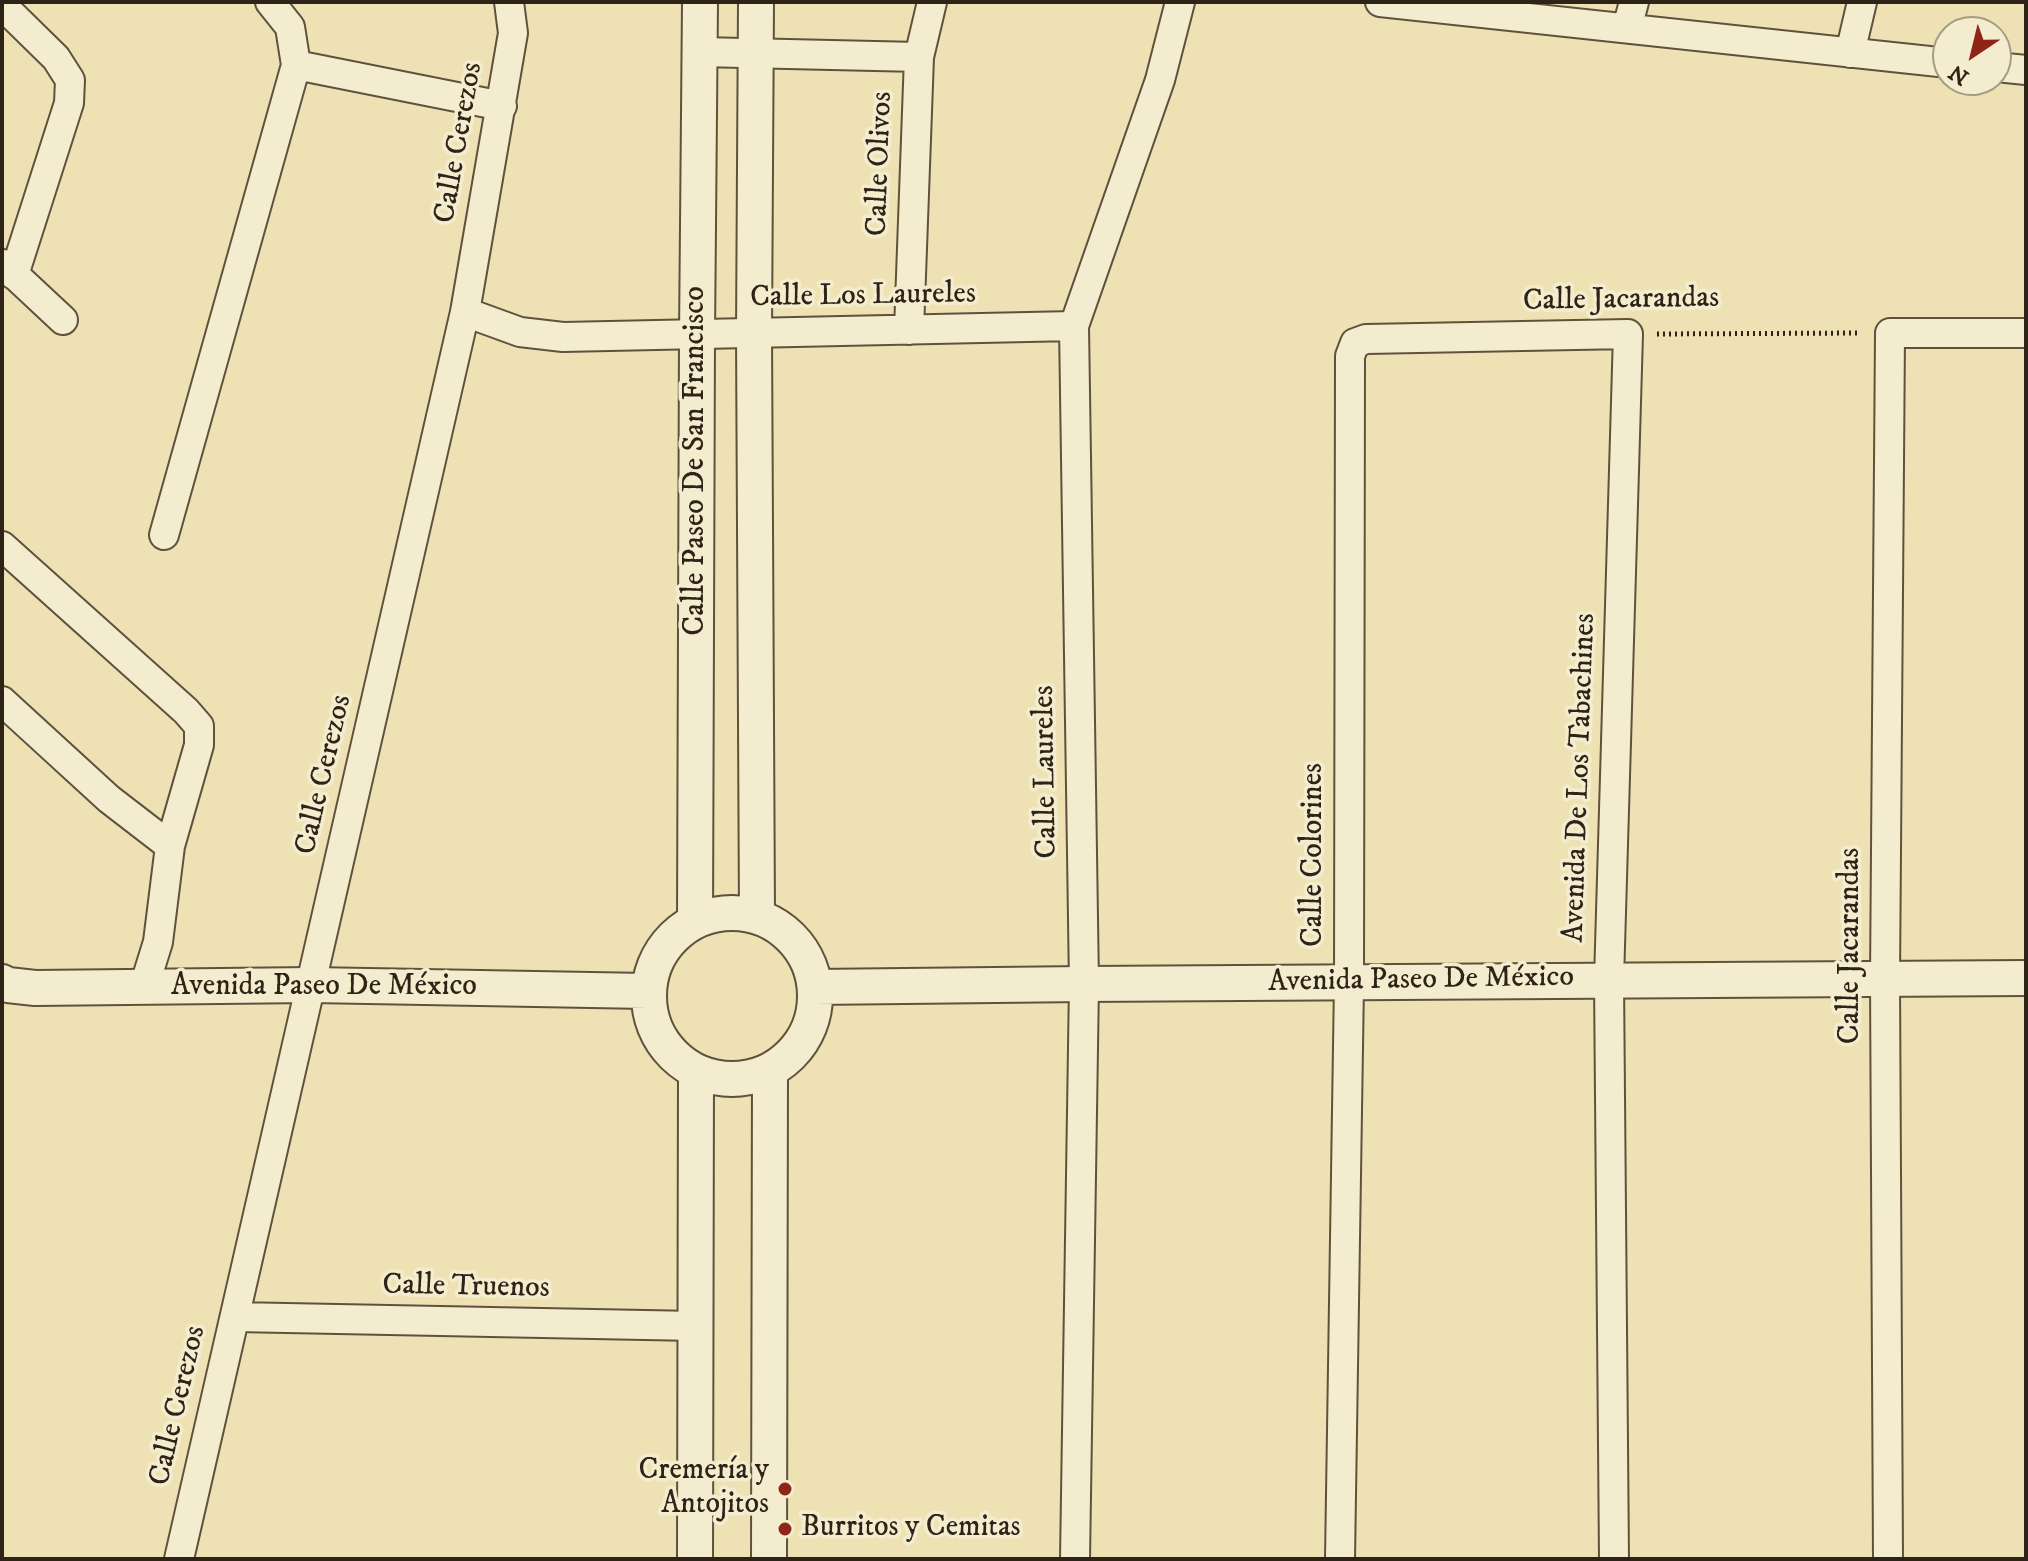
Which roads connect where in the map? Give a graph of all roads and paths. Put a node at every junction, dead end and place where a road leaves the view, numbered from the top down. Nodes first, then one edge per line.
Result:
1 (270, 2) edge
2 (509, 2) edge
3 (700, 2) edge
4 (756, 2) edge
5 (932, 2) edge
6 (1180, 2) edge
7 (1380, 2) edge
8 (1862, 2) edge
9 (1410, 3) edge
10 (2, 5) edge
11 (1630, 15) edge
12 (700, 52) junction
13 (756, 53) junction
14 (1850, 53) junction
15 (919, 57) junction
16 (1932, 61) edge
17 (296, 65) junction
18 (502, 106) junction
19 (8, 269) edge
20 (465, 312) junction
21 (63, 320) dead end
22 (1074, 326) junction
23 (909, 330) junction
24 (754, 333) junction
25 (1890, 333) junction
26 (2026, 333) edge
27 (1628, 334) junction
28 (697, 336) junction
29 (1355, 343) joint
30 (164, 535) dead end
31 (2, 546) edge
32 (2, 701) edge
33 (170, 846) junction
34 (757, 916) junction
35 (695, 920) junction
36 (2026, 978) edge
37 (1885, 979) junction
38 (1609, 980) junction
39 (2, 982) edge
40 (1349, 983) junction
41 (1084, 984) junction
42 (312, 985) junction
43 (144, 987) junction
44 (815, 987) junction
45 (647, 991) junction
46 (770, 1071) junction
47 (696, 1072) junction
48 (235, 1317) junction
49 (696, 1326) junction
50 (179, 1559) edge
51 (695, 1559) edge
52 (769, 1559) edge
53 (1075, 1559) edge
54 (1340, 1559) edge
55 (1614, 1559) edge
56 (1888, 1559) edge

1 - 17 street
2 - 18 street, Calle Cerezos
3 - 12 street, Calle Paseo De San Francisco
4 - 13 street, Calle Paseo De San Francisco
5 - 15 street, Calle Olivos
6 - 22 street, Calle Laureles
7 - 9 street
8 - 14 street
9 - 11 street
10 - 19 street
11 - 14 street
12 - 13 street
12 - 28 street, Calle Paseo De San Francisco
13 - 15 street
13 - 24 street, Calle Paseo De San Francisco
14 - 16 street
15 - 23 street, Calle Olivos
17 - 18 street
17 - 30 street
18 - 20 street, Calle Cerezos
19 - 21 street
20 - 28 street, Calle Los Laureles
20 - 42 street, Calle Cerezos
22 - 23 street, Calle Los Laureles
22 - 41 street, Calle Laureles
23 - 24 street, Calle Los Laureles
24 - 28 street, Calle Los Laureles
24 - 34 street, Calle Paseo De San Francisco
25 - 26 street
25 - 27 path, Calle Jacarandas
25 - 37 street, Calle Jacarandas
27 - 29 street, Calle Jacarandas
27 - 38 street, Avenida De Los Tabachines
28 - 35 street, Calle Paseo De San Francisco
29 - 40 street, Calle Colorines
31 - 33 street
32 - 33 street
33 - 43 street
34 - 35 street
34 - 44 street
35 - 45 street
36 - 37 street, Avenida Paseo De México
37 - 38 street, Avenida Paseo De México
37 - 56 street, Calle Jacarandas
38 - 40 street, Avenida Paseo De México
38 - 55 street, Avenida De Los Tabachines
39 - 43 street, Avenida Paseo De México
40 - 41 street, Avenida Paseo De México
40 - 54 street, Calle Colorines
41 - 44 street, Avenida Paseo De México
41 - 53 street, Calle Laureles
42 - 43 street, Avenida Paseo De México
42 - 45 street, Avenida Paseo De México
42 - 48 street, Calle Cerezos
44 - 46 street
45 - 47 street
46 - 47 street
46 - 52 street
47 - 49 street
48 - 49 street, Calle Truenos
48 - 50 street, Calle Cerezos
49 - 51 street

